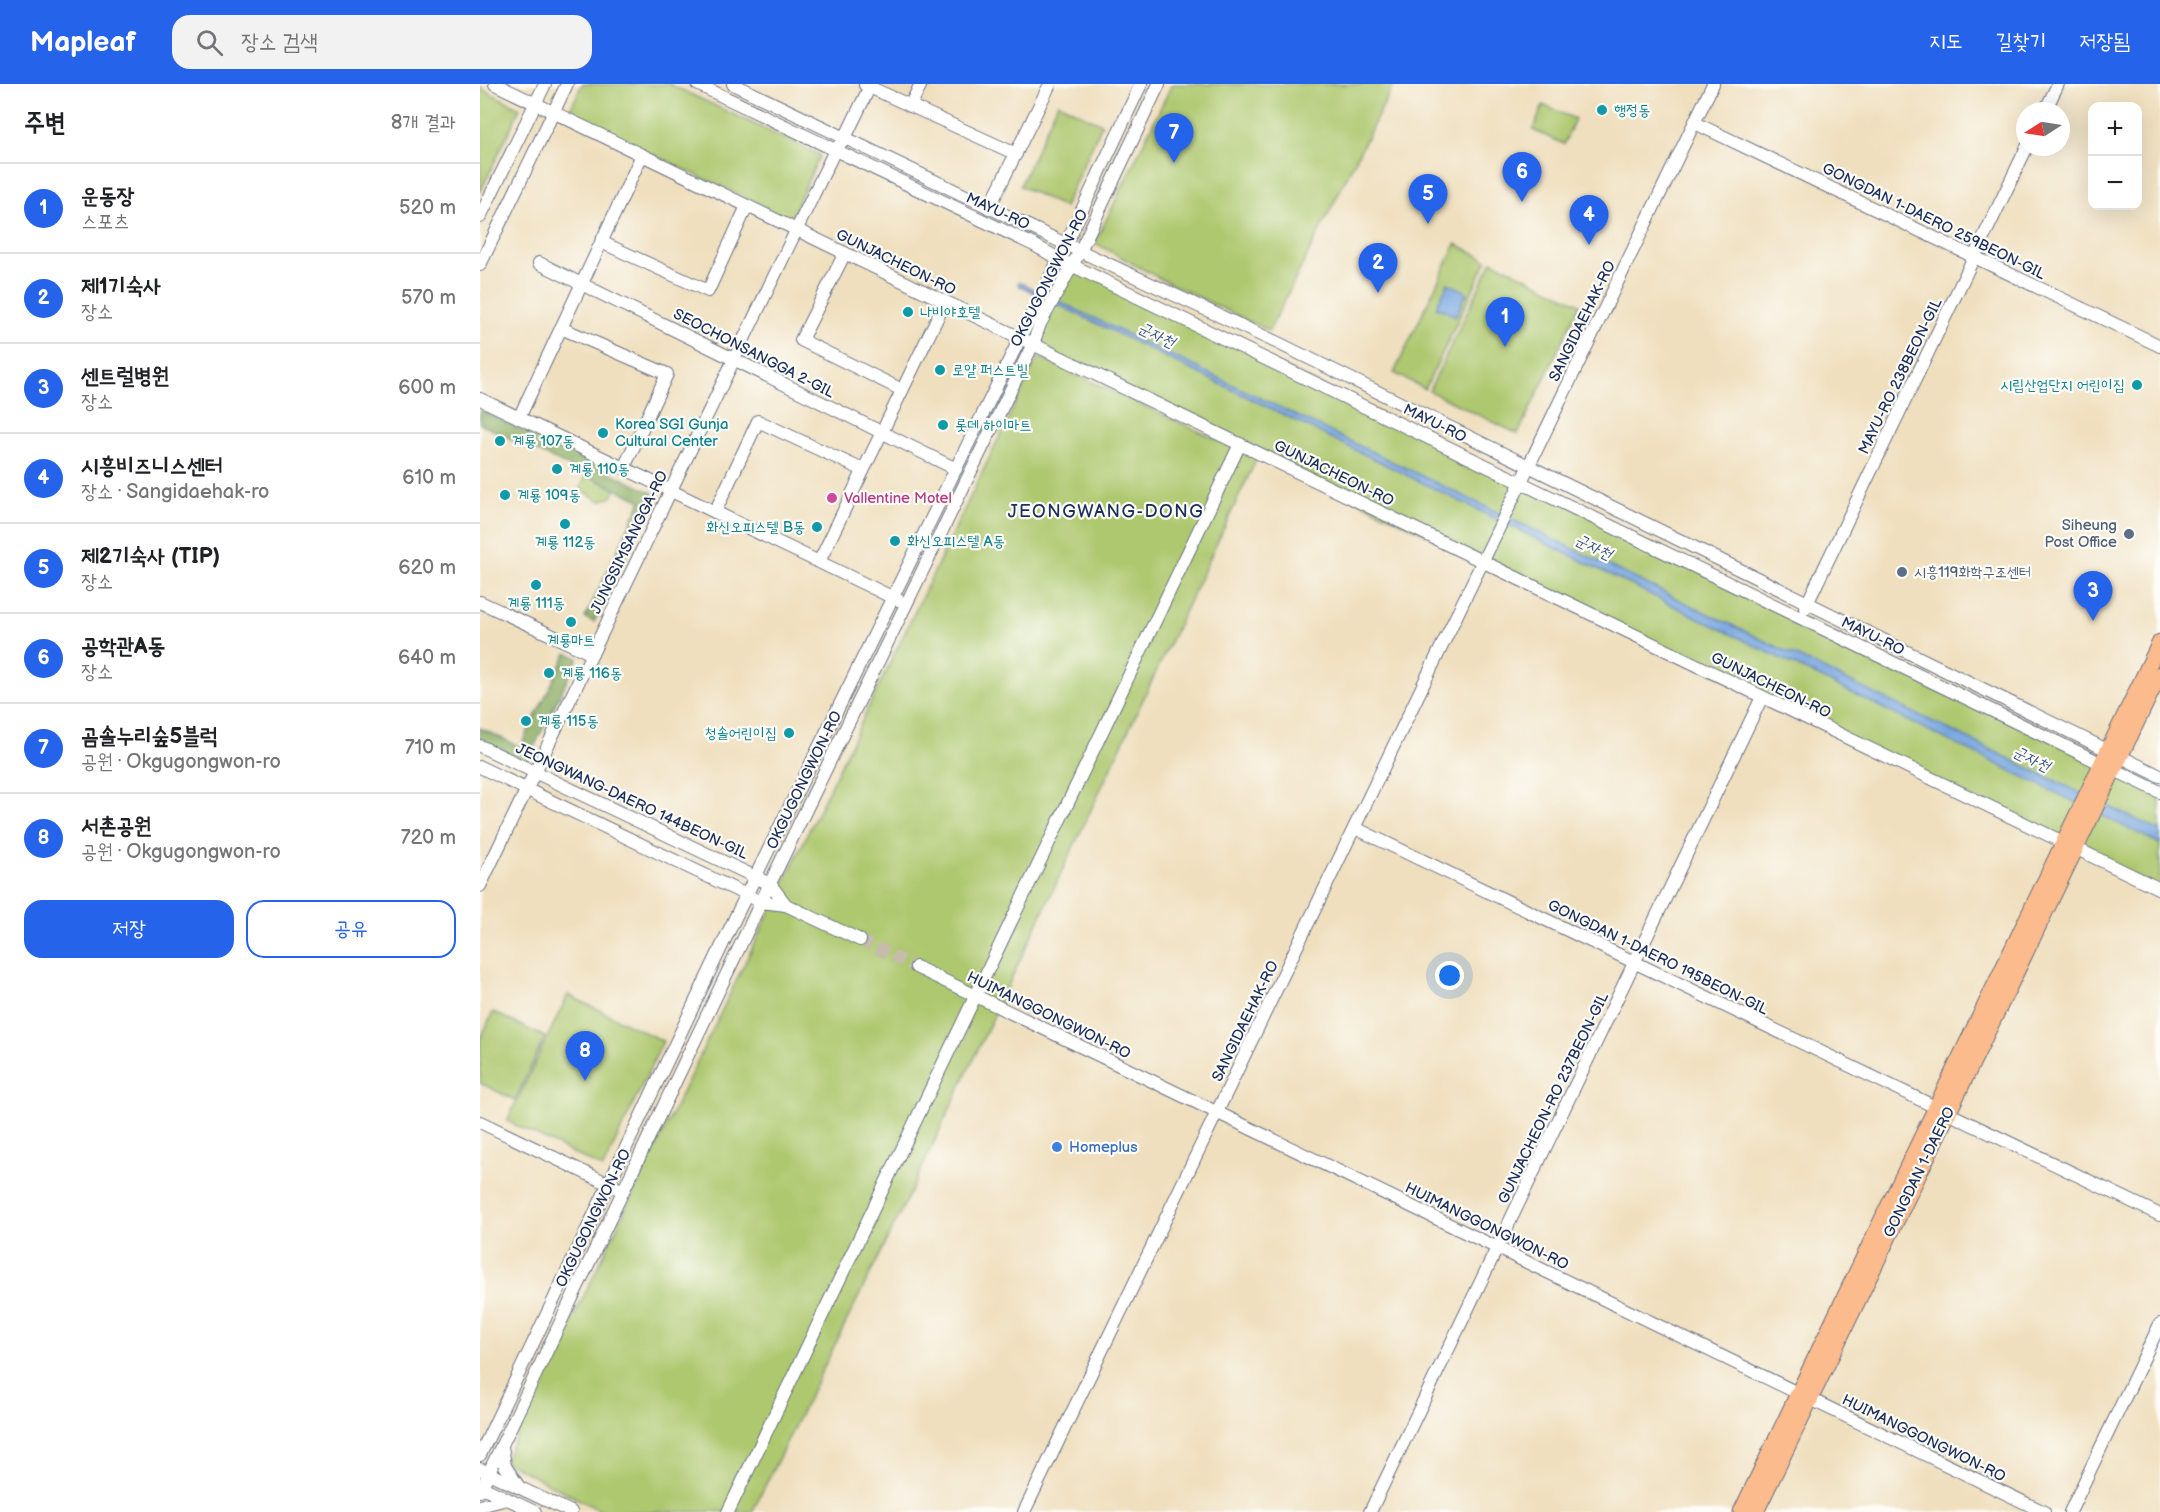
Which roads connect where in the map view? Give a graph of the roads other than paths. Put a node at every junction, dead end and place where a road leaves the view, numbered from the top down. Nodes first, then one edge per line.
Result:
1 (495, 84) edge
2 (567, 84) edge
3 (696, 84) edge
4 (733, 84) edge
5 (921, 84) edge
6 (1050, 84) edge
7 (1141, 84) edge
8 (1159, 84) edge
9 (1713, 84) edge
10 (2058, 84) edge
11 (868, 85) edge
12 (543, 88) edge
13 (2049, 102) edge
14 (535, 103) junction
15 (910, 106) junction
16 (556, 107) junction
17 (1695, 123) junction
18 (845, 138) junction
19 (835, 150) junction
20 (1016, 154) junction
21 (642, 155) junction
22 (2023, 156) edge
23 (747, 206) junction
24 (989, 207) junction
25 (480, 217) edge
26 (796, 230) junction
27 (601, 242) junction
28 (1066, 244) junction
29 (1080, 251) junction
30 (844, 253) junction
31 (1974, 257) junction
32 (1059, 259) junction
33 (539, 263) dead end
34 (480, 265) edge
35 (1073, 265) junction
36 (1055, 281) junction
37 (582, 284) junction
38 (945, 302) junction
39 (561, 328) junction
40 (1020, 338) junction
41 (1033, 344) junction
42 (2160, 346) edge
43 (734, 359) junction
44 (902, 390) junction
45 (480, 399) edge
46 (519, 418) junction
47 (881, 433) junction
48 (1240, 444) junction
49 (1529, 466) junction
50 (624, 468) junction
51 (956, 469) junction
52 (863, 470) junction
53 (1521, 482) junction
54 (670, 490) junction
55 (715, 512) junction
56 (819, 562) junction
57 (1483, 562) junction
58 (893, 597) junction
59 (480, 602) edge
60 (1807, 603) junction
61 (906, 604) junction
62 (1800, 617) junction
63 (2160, 642) edge
64 (592, 654) junction
65 (2160, 674) edge
66 (1762, 697) junction
67 (480, 746) edge
68 (2111, 760) junction
69 (480, 767) edge
70 (535, 772) junction
71 (2160, 776) edge
72 (527, 789) junction
73 (2160, 792) edge
74 (1354, 828) junction
75 (2069, 845) junction
76 (756, 877) junction
77 (770, 884) junction
78 (480, 886) edge
79 (2160, 889) edge
80 (747, 895) junction
81 (761, 902) junction
82 (786, 905) junction
83 (860, 940) tunnel mouth
84 (1635, 963) junction
85 (916, 967) tunnel mouth
86 (975, 996) junction
87 (1942, 1110) junction
88 (1217, 1113) junction
89 (480, 1122) edge
90 (610, 1185) junction
91 (623, 1191) junction
92 (2160, 1215) edge
93 (1497, 1248) junction
94 (2160, 1324) edge
95 (1804, 1396) junction
96 (502, 1444) junction
97 (482, 1450) edge
98 (484, 1471) edge
99 (481, 1488) edge
100 (520, 1488) junction
101 (507, 1499) junction
102 (480, 1506) edge
103 (535, 1512) edge
104 (571, 1512) edge
105 (728, 1512) edge
106 (1024, 1512) edge
107 (1370, 1512) edge
108 (1741, 1512) edge
109 (1756, 1512) edge
110 (2044, 1512) edge
111 (2070, 1512) edge

1 - 14 street, GUNJACHEON-RO
2 - 16 street
3 - 19 street, MAYU-RO
4 - 18 street, MAYU-RO
5 - 15 street
6 - 20 street
7 - 28 street, OKGUGONGWON-RO
8 - 29 street, OKGUGONGWON-RO
9 - 17 street, SANGIDAEHAK-RO
10 - 13 street
11 - 15 street
11 - 18 street, JUNGSIMSANGGA-RO
12 - 14 street
14 - 16 street, GUNJACHEON-RO
14 - 25 street
15 - 20 street
16 - 21 street, GUNJACHEON-RO
16 - 34 street
17 - 31 street, GONGDAN 1-DAERO 259BEON-GIL
17 - 49 street, SANGIDAEHAK-RO
18 - 19 street, JUNGSIMSANGGA-RO
18 - 24 street, MAYU-RO
19 - 26 street, JUNGSIMSANGGA-RO
19 - 32 street, MAYU-RO
20 - 24 street
21 - 23 street, GUNJACHEON-RO
21 - 27 street
22 - 31 street, MAYU-RO 238BEON-GIL
23 - 26 street, GUNJACHEON-RO
23 - 27 street
24 - 28 street, MAYU-RO
26 - 30 street, GUNJACHEON-RO
26 - 43 street, JUNGSIMSANGGA-RO
27 - 37 street
28 - 29 street, MAYU-RO
28 - 32 street, OKGUGONGWON-RO
29 - 35 street, OKGUGONGWON-RO
29 - 49 street, MAYU-RO
30 - 38 street, GUNJACHEON-RO
30 - 44 street
31 - 42 street, GONGDAN 1-DAERO 259BEON-GIL
31 - 60 street, MAYU-RO 238BEON-GIL
32 - 35 street, MAYU-RO
32 - 36 street, OKGUGONGWON-RO
33 - 37 street, SEOCHONSANGGA 2-GIL
35 - 36 street, OKGUGONGWON-RO
35 - 53 street, MAYU-RO
36 - 40 street, OKGUGONGWON-RO
36 - 41 street, OKGUGONGWON-RO
37 - 39 street
37 - 43 street, SEOCHONSANGGA 2-GIL
38 - 40 street, GUNJACHEON-RO
38 - 44 street
39 - 46 street
39 - 50 street
40 - 41 street, GUNJACHEON-RO
40 - 51 street, OKGUGONGWON-RO
41 - 48 street, GUNJACHEON-RO
41 - 61 street, OKGUGONGWON-RO
43 - 47 street, SEOCHONSANGGA 2-GIL
43 - 54 street, JUNGSIMSANGGA-RO
44 - 47 street
45 - 46 street
46 - 50 street
47 - 51 street, SEOCHONSANGGA 2-GIL
47 - 52 street
48 - 57 street, GUNJACHEON-RO
48 - 86 street
49 - 53 street, SANGIDAEHAK-RO
49 - 60 street, MAYU-RO
50 - 54 street
51 - 58 street, OKGUGONGWON-RO
52 - 55 street
52 - 56 street
53 - 57 street, SANGIDAEHAK-RO
53 - 62 street, MAYU-RO
54 - 55 street
54 - 64 street, JUNGSIMSANGGA-RO
55 - 56 street
56 - 58 street
57 - 66 street, GUNJACHEON-RO
57 - 74 street, SANGIDAEHAK-RO
58 - 61 street
58 - 76 street, OKGUGONGWON-RO
59 - 64 street
60 - 62 street, MAYU-RO 238BEON-GIL
60 - 68 street, MAYU-RO
61 - 77 street, OKGUGONGWON-RO
62 - 68 street, MAYU-RO
63 - 68 main road
64 - 70 street, JUNGSIMSANGGA-RO
65 - 68 main road
66 - 75 street, GUNJACHEON-RO
66 - 84 street, GUNJACHEON-RO 237BEON-GIL
67 - 70 street, JEONGWANG-DAERO 144BEON-GIL
68 - 71 street, MAYU-RO
68 - 73 street, MAYU-RO
68 - 75 main road, GONGDAN 1-DAERO
69 - 72 street
70 - 72 street, JUNGSIMSANGGA-RO
70 - 76 street, JEONGWANG-DAERO 144BEON-GIL
72 - 78 street, JUNGSIMSANGGA-RO
72 - 80 street
74 - 84 street, GONGDAN 1-DAERO 195BEON-GIL
74 - 88 street, SANGIDAEHAK-RO
75 - 79 street, GUNJACHEON-RO
75 - 87 main road, GONGDAN 1-DAERO
76 - 77 street, JEONGWANG-DAERO 144BEON-GIL
76 - 80 street, OKGUGONGWON-RO
77 - 81 street, OKGUGONGWON-RO
77 - 82 street
80 - 81 street
80 - 90 street, OKGUGONGWON-RO
81 - 82 street
81 - 91 street, OKGUGONGWON-RO
82 - 83 street
84 - 87 street, GONGDAN 1-DAERO 195BEON-GIL
84 - 93 street, GUNJACHEON-RO 237BEON-GIL
85 - 86 street, HUIMANGGONGWON-RO
86 - 88 street, HUIMANGGONGWON-RO
86 - 105 street
87 - 92 street, GONGDAN 1-DAERO 195BEON-GIL
87 - 95 main road, GONGDAN 1-DAERO
88 - 93 street, HUIMANGGONGWON-RO
88 - 106 street, SANGIDAEHAK-RO
89 - 90 street
90 - 91 street
90 - 97 street, OKGUGONGWON-RO
91 - 96 street, OKGUGONGWON-RO
93 - 95 street, HUIMANGGONGWON-RO
93 - 107 street, GUNJACHEON-RO 237BEON-GIL
94 - 111 street
95 - 108 main road
95 - 109 main road, GONGDAN 1-DAERO
95 - 110 street, HUIMANGGONGWON-RO
96 - 98 street, OKGUGONGWON-RO
96 - 100 street
98 - 99 street, OKGUGONGWON-RO
98 - 100 street
99 - 101 street
100 - 104 street
101 - 102 street
101 - 103 street

